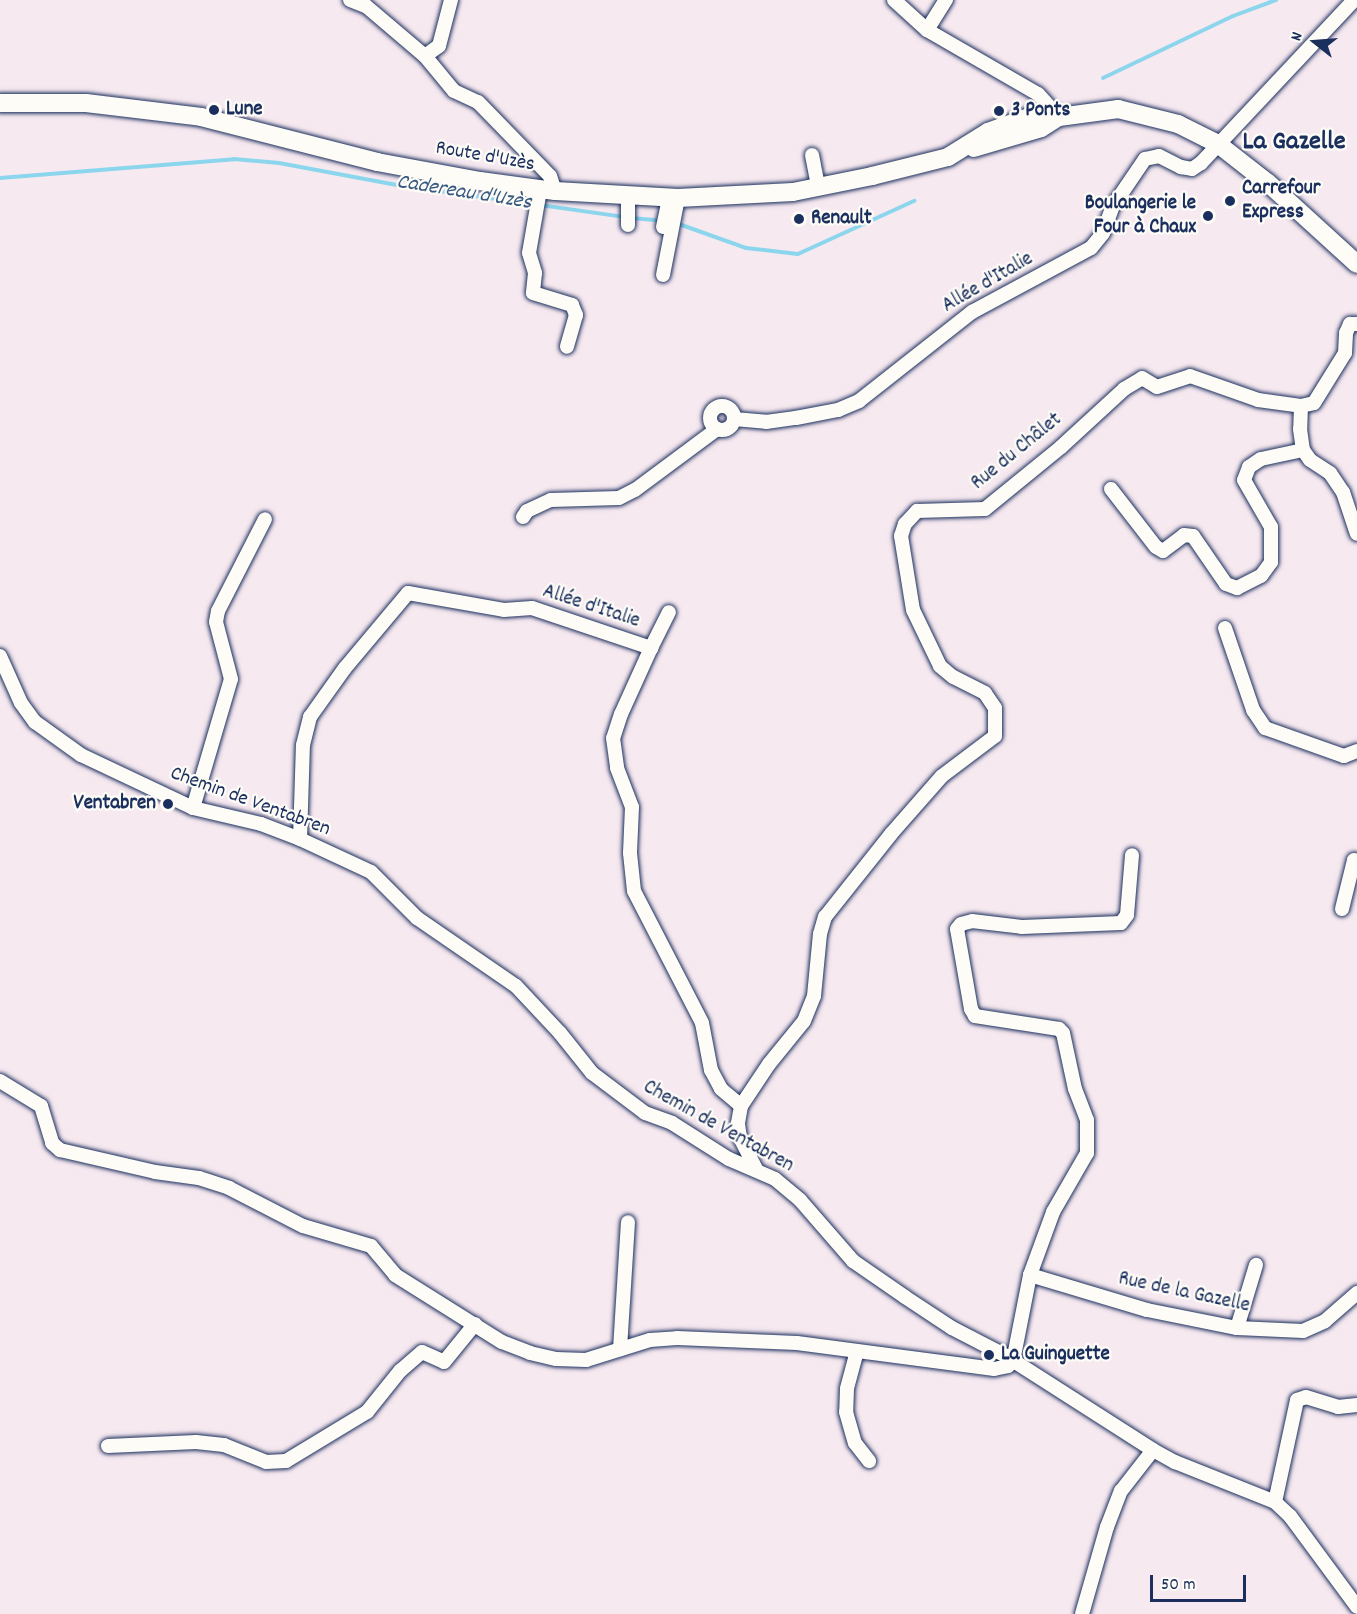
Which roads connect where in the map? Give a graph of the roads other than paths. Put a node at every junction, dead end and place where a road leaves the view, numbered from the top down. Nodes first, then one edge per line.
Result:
1 (350, 0) edge
2 (451, 0) edge
3 (894, 0) edge
4 (946, 0) edge
5 (1354, 0) edge
6 (363, 3) edge
7 (927, 30) junction
8 (425, 56) junction
9 (0, 103) edge
10 (1059, 117) junction
11 (1218, 144) junction
12 (812, 155) dead end
13 (818, 187) junction
14 (544, 193) junction
15 (628, 202) junction
16 (670, 214) junction
17 (628, 225) dead end
18 (1357, 264) edge
19 (663, 275) dead end
20 (1357, 324) edge
21 (567, 347) dead end
22 (1301, 406) junction
23 (734, 419) junction
24 (717, 429) junction
25 (1303, 450) junction
26 (1111, 489) dead end
27 (522, 517) dead end
28 (265, 519) dead end
29 (1357, 534) edge
30 (669, 612) dead end
31 (1225, 628) dead end
32 (651, 648) junction
33 (0, 656) edge
34 (1357, 751) edge
35 (193, 808) junction
36 (300, 838) junction
37 (1132, 855) dead end
38 (1357, 861) edge
39 (1342, 909) dead end
40 (0, 1081) edge
41 (741, 1106) junction
42 (756, 1169) junction
43 (628, 1222) dead end
44 (1256, 1265) dead end
45 (1029, 1275) junction
46 (1357, 1293) edge
47 (475, 1324) junction
48 (1237, 1328) junction
49 (620, 1349) junction
50 (857, 1351) junction
51 (1013, 1361) junction
52 (1357, 1405) edge
53 (108, 1446) dead end
54 (1153, 1450) junction
55 (869, 1461) dead end
56 (1275, 1502) junction
57 (1357, 1607) edge
58 (1082, 1614) edge

1 - 6 street
2 - 8 street
3 - 7 street
4 - 7 street
5 - 11 street
6 - 8 street
7 - 10 street
8 - 14 street
9 - 14 main road, Route d'Uzès
10 - 11 main road, Route d'Uzès
10 - 13 main road, Route d'Uzès
11 - 18 main road, Route d'Uzès
11 - 23 street, Allée d'Italie
12 - 13 street
13 - 16 main road, Route d'Uzès
14 - 15 main road, Route d'Uzès
14 - 21 street
15 - 16 main road, Route d'Uzès
15 - 17 street
16 - 19 street
20 - 22 street
22 - 25 street
22 - 41 street, Rue du Châlet
23 - 24 street
23 - 24 street
24 - 27 street
25 - 26 street
25 - 29 street
28 - 35 street
30 - 32 street, Allée d'Italie
31 - 34 street
32 - 36 street, Allée d'Italie
32 - 41 street
33 - 35 street, Chemin de Ventabren
35 - 36 street, Chemin de Ventabren
36 - 42 street, Chemin de Ventabren
37 - 45 street
38 - 39 street
40 - 47 street
41 - 42 street
42 - 51 street, Chemin de Ventabren
43 - 49 street
44 - 48 street
45 - 48 street, Rue de la Gazelle
45 - 51 street
46 - 48 street, Rue de la Gazelle
47 - 49 street
47 - 53 street
49 - 50 street
50 - 51 street
50 - 55 street
51 - 54 street, Chemin de Ventabren
52 - 56 street
54 - 56 street, Chemin de Ventabren
54 - 58 street
56 - 57 street, Chemin de Ventabren

